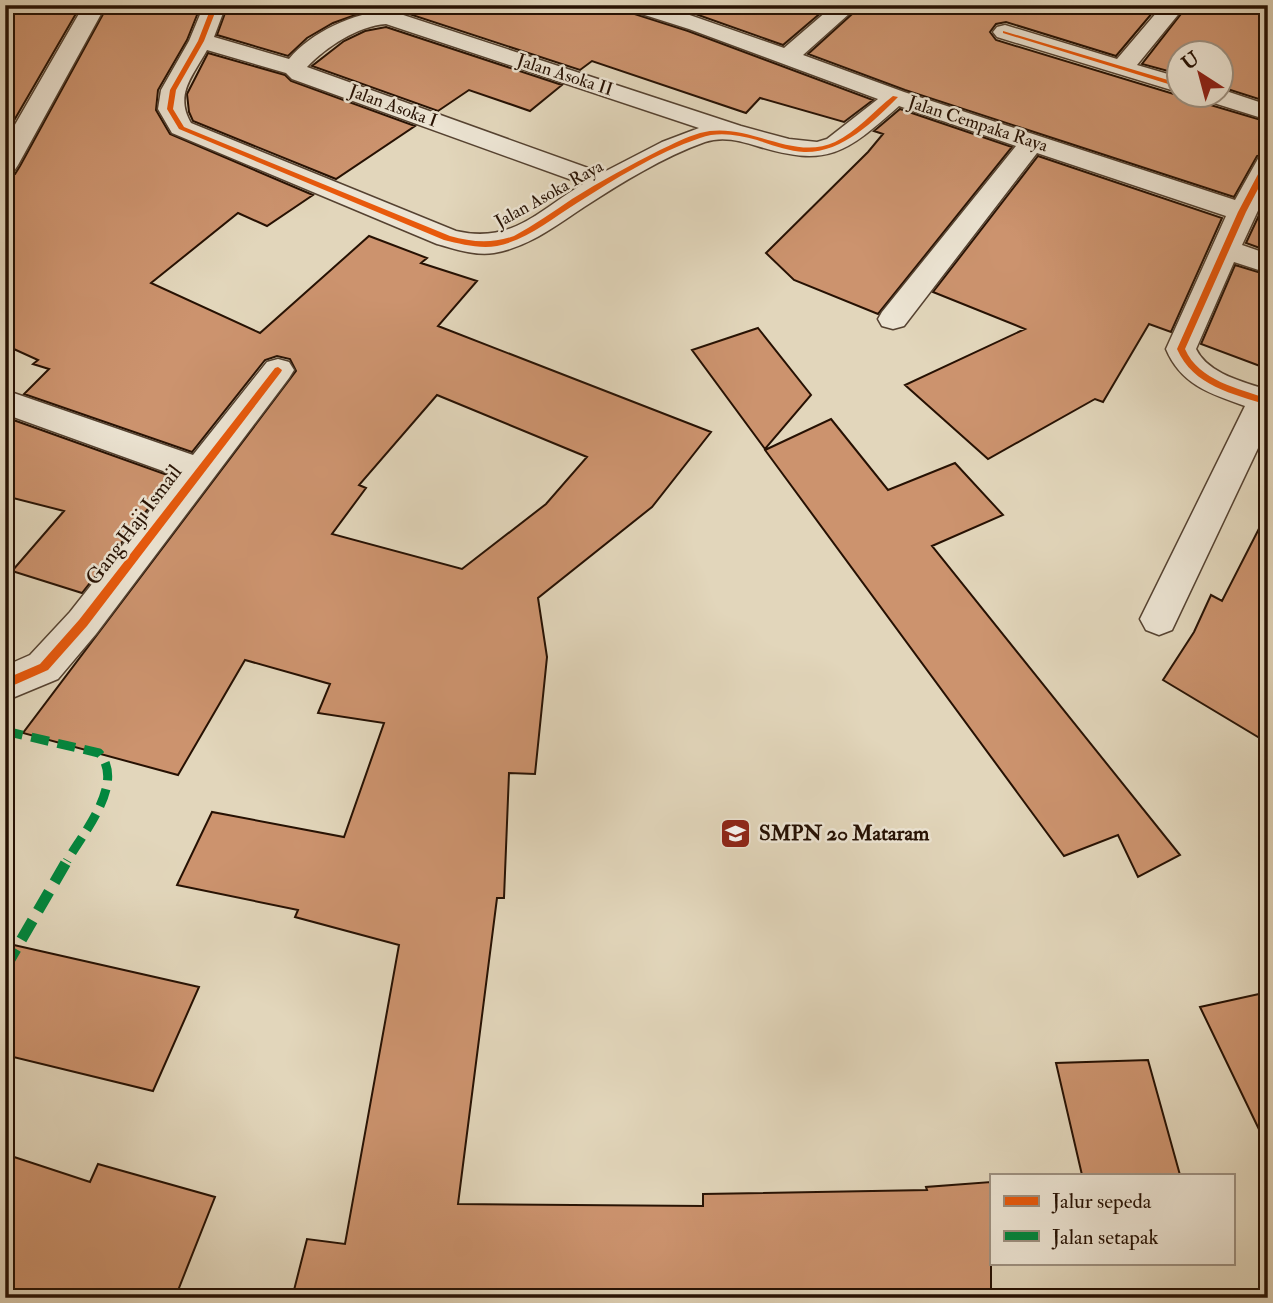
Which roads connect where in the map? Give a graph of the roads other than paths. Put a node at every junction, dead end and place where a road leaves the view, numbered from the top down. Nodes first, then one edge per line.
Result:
1 (95, 5) edge
2 (215, 5) edge
3 (637, 5) edge
4 (721, 5) edge
5 (848, 5) edge
6 (1175, 5) edge
7 (697, 24) junction
8 (1005, 32) dead end
9 (201, 41) junction
10 (787, 57) junction
11 (294, 68) junction
12 (1122, 68) junction
13 (1164, 81) edge
14 (895, 97) junction
15 (1234, 102) edge
16 (1268, 113) edge
17 (736, 132) junction
18 (1033, 141) junction
19 (1268, 163) edge
20 (5, 165) edge
21 (604, 183) junction
22 (1242, 212) junction
23 (1225, 250) junction
24 (1268, 264) edge
25 (892, 319) dead end
26 (278, 370) dead end
27 (1266, 401) edge
28 (5, 402) edge
29 (200, 471) junction
30 (1159, 619) dead end
31 (5, 684) edge

1 - 20 street
2 - 9 street, Jalan Asoka Raya
3 - 7 street, Jalan Cempaka Raya
4 - 7 street
5 - 10 street
6 - 12 street
7 - 10 street, Jalan Cempaka Raya
8 - 12 street
9 - 11 street, Jalan Asoka I
9 - 21 street, Jalan Asoka Raya
10 - 14 street, Jalan Cempaka Raya
11 - 17 street, Jalan Asoka II
11 - 21 street, Jalan Asoka I
12 - 13 street
14 - 17 street, Jalan Asoka Raya
14 - 18 street, Jalan Cempaka Raya
15 - 16 street
17 - 21 street, Jalan Asoka Raya
18 - 22 street, Jalan Cempaka Raya
18 - 25 street
19 - 22 street
22 - 23 street
23 - 24 street
23 - 27 street
26 - 29 street, Gang Haji Ismail
27 - 30 street
28 - 29 street
29 - 31 street, Gang Haji Ismail

